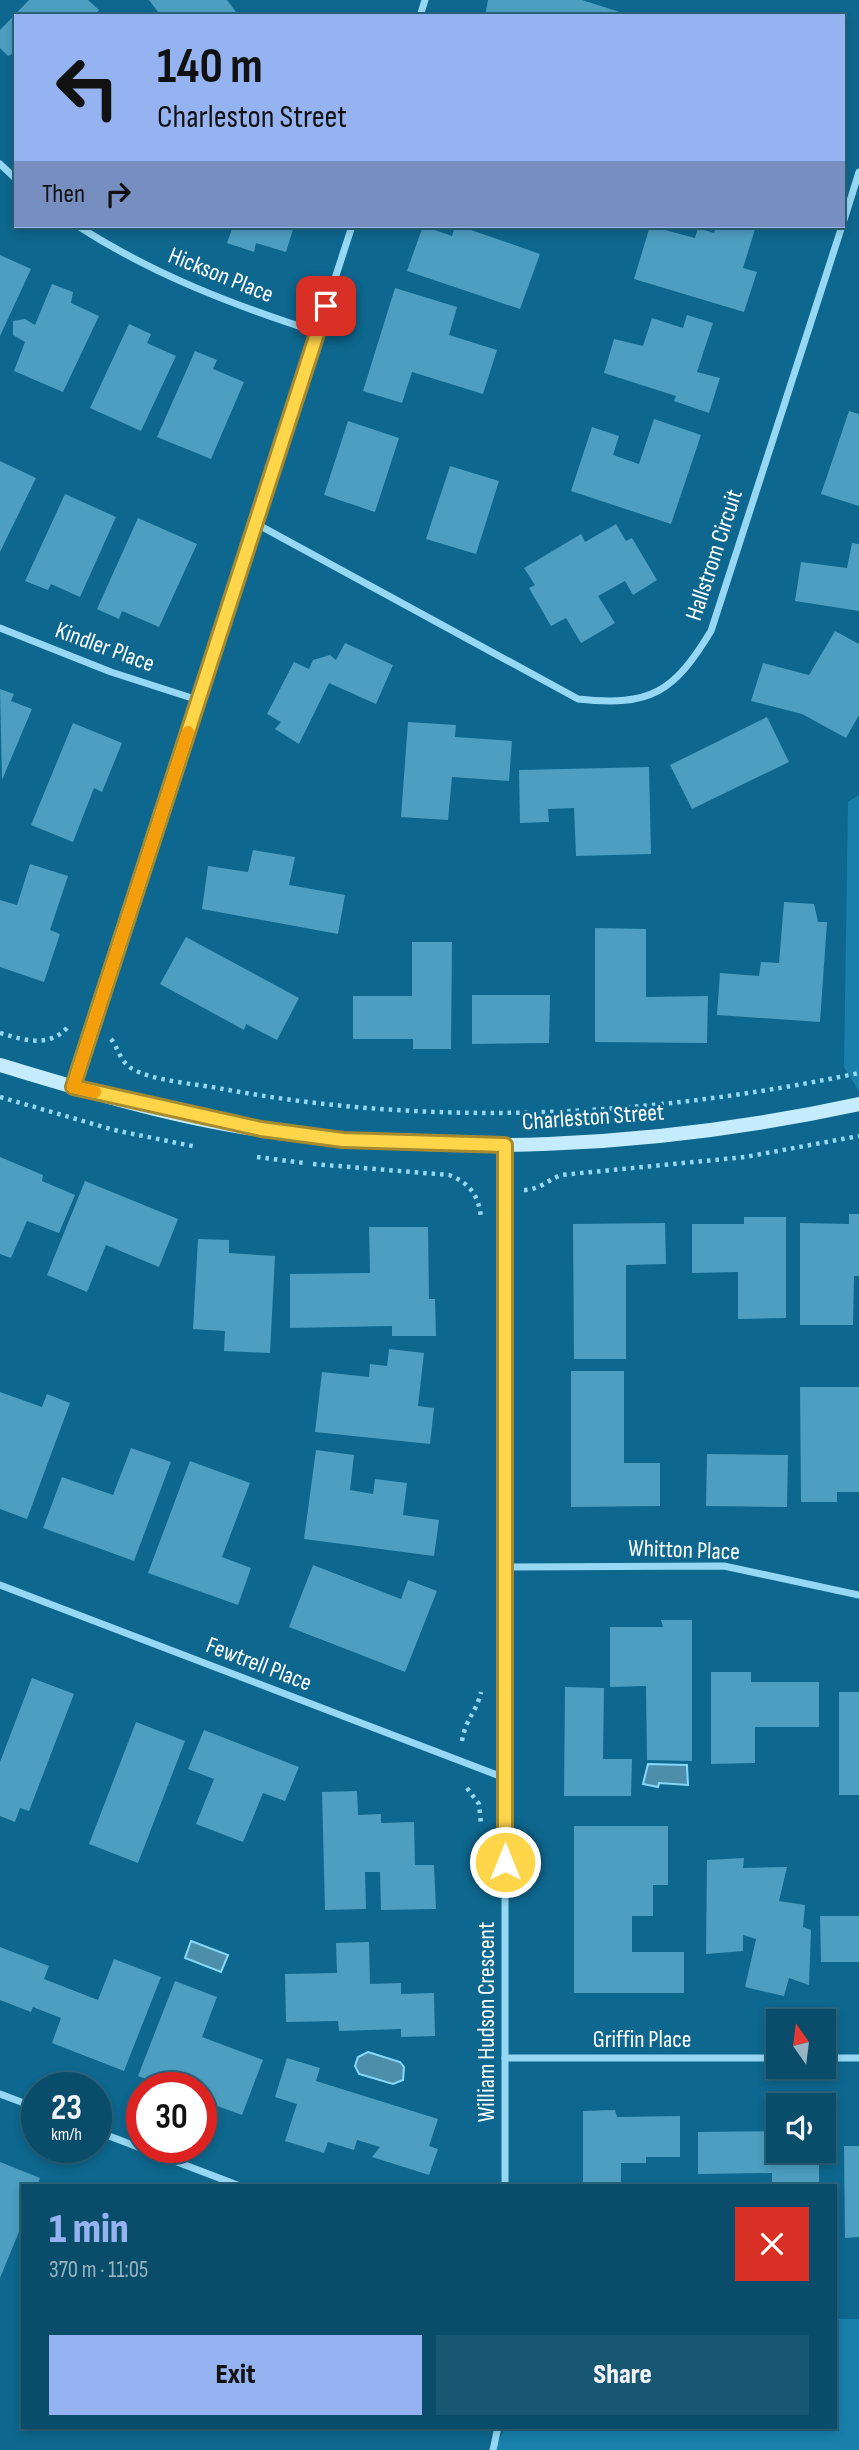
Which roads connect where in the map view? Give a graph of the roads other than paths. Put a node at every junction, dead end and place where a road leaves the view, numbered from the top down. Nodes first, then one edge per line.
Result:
1 (0, 164) edge
2 (859, 172) edge
3 (14, 177) edge
4 (845, 217) edge
5 (81, 228) edge
6 (351, 228) edge
7 (841, 228) edge
8 (317, 332) junction
9 (256, 523) junction
10 (0, 628) edge
11 (198, 700) junction
12 (0, 1065) edge
13 (73, 1087) junction
14 (859, 1104) edge
15 (505, 1145) junction
16 (505, 1567) junction
17 (0, 1585) edge
18 (859, 1595) edge
19 (505, 1778) junction
20 (505, 2058) junction
21 (766, 2058) edge
22 (836, 2058) edge
23 (859, 2058) edge
24 (0, 2094) edge
25 (21, 2102) edge
26 (112, 2137) edge
27 (235, 2184) edge
28 (505, 2184) edge
29 (498, 2429) edge
30 (493, 2450) edge

1 - 3 street
2 - 4 street
5 - 8 street, Hickson Place
6 - 8 street
7 - 9 street, Hallstrom Circuit
8 - 9 street
9 - 11 street
10 - 11 street, Kindler Place
11 - 13 street
12 - 13 street, Charleston Street
13 - 15 street, Charleston Street
14 - 15 street, Charleston Street
15 - 16 street, William Hudson Crescent
16 - 18 street, Whitton Place
16 - 19 street, William Hudson Crescent
17 - 19 street, Fewtrell Place
19 - 20 street, William Hudson Crescent
20 - 21 street, Griffin Place
20 - 28 street, William Hudson Crescent
22 - 23 street
24 - 25 street
26 - 27 street
29 - 30 street

